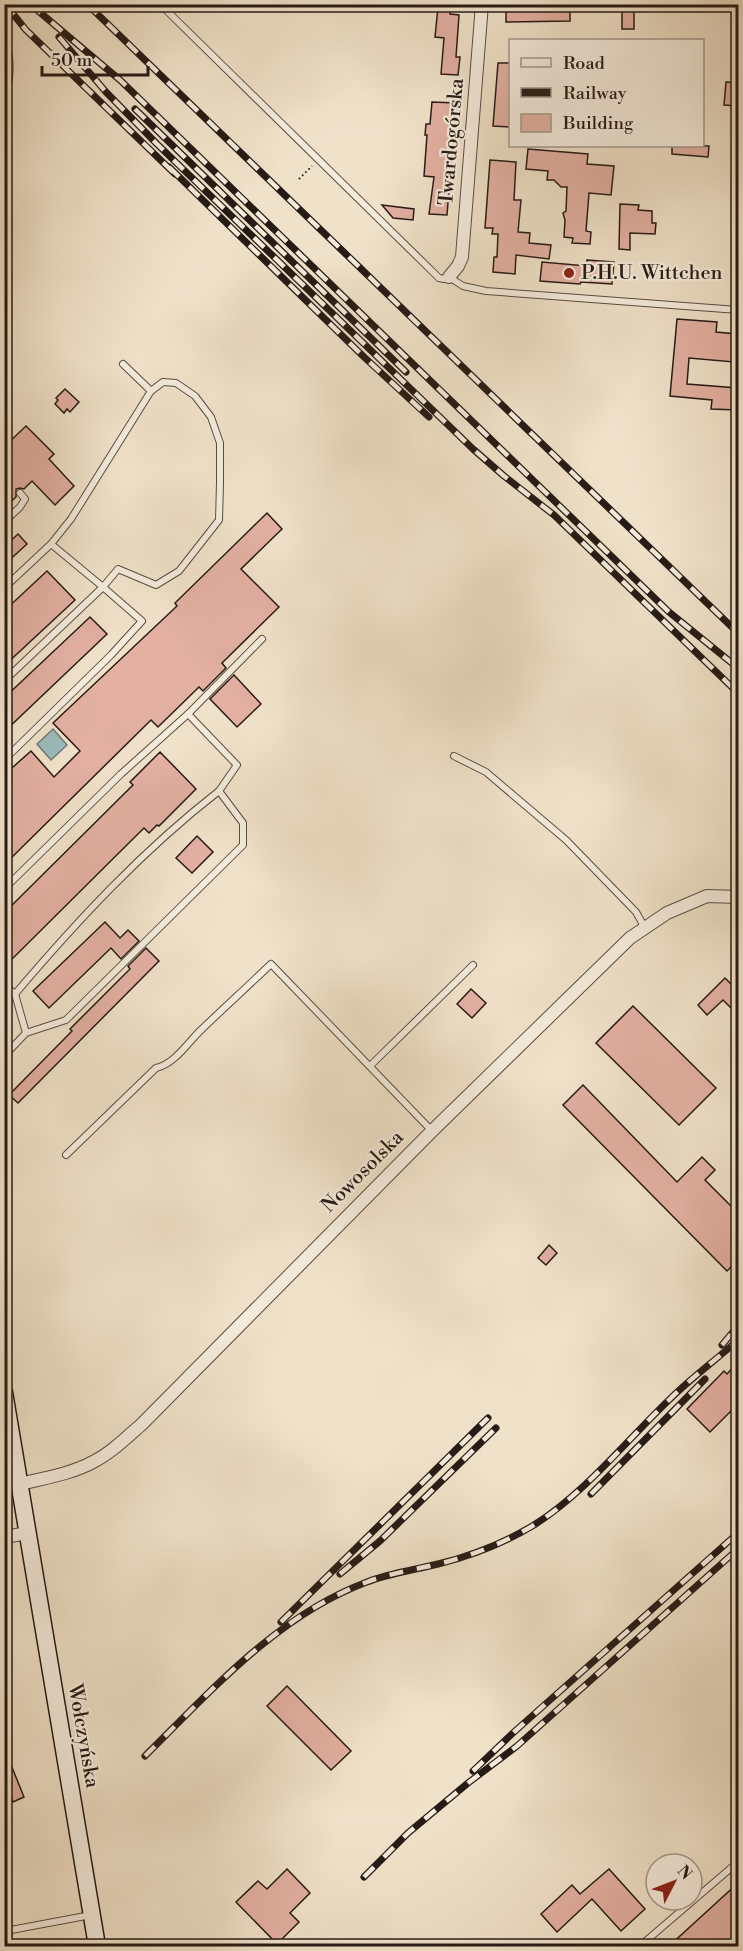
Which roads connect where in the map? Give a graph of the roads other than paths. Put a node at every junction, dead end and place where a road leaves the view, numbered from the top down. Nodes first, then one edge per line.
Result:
1 (160, 4) edge
2 (482, 4) edge
3 (4, 38) edge
4 (4, 100) edge
5 (448, 277) junction
6 (738, 310) edge
7 (123, 364) dead end
8 (152, 391) junction
9 (20, 493) dead end
10 (4, 522) edge
11 (51, 544) junction
12 (103, 587) junction
13 (4, 588) edge
14 (262, 639) dead end
15 (4, 681) edge
16 (188, 714) junction
17 (454, 756) dead end
18 (4, 760) edge
19 (219, 791) junction
20 (4, 889) edge
21 (738, 897) edge
22 (645, 928) junction
23 (473, 965) dead end
24 (4, 985) edge
25 (15, 994) junction
26 (26, 1033) junction
27 (4, 1056) edge
28 (370, 1066) junction
29 (432, 1131) junction
30 (66, 1155) dead end
31 (4, 1392) edge
32 (20, 1484) junction
33 (28, 1533) junction
34 (4, 1537) edge
35 (738, 1862) edge
36 (92, 1915) junction
37 (4, 1939) edge
38 (97, 1947) edge
39 (640, 1947) edge

1 - 5 lane
2 - 5 street, Twardogórska
3 - 4 lane
5 - 6 lane
7 - 8 lane
8 - 11 lane
8 - 12 lane
9 - 10 lane
11 - 12 lane
11 - 13 lane
12 - 15 lane
12 - 18 lane
14 - 16 lane
16 - 19 lane
16 - 20 lane
17 - 22 lane
19 - 25 lane
19 - 26 lane
21 - 22 street, Nowosolska
22 - 29 street, Nowosolska
23 - 28 lane
24 - 25 lane
25 - 26 lane
26 - 27 lane
28 - 29 lane
28 - 30 lane
29 - 32 street, Nowosolska
31 - 32 street, Wołczyńska
32 - 33 street, Wołczyńska
33 - 34 street
33 - 36 street, Wołczyńska
35 - 39 lane
36 - 37 lane
36 - 38 street, Wołczyńska

